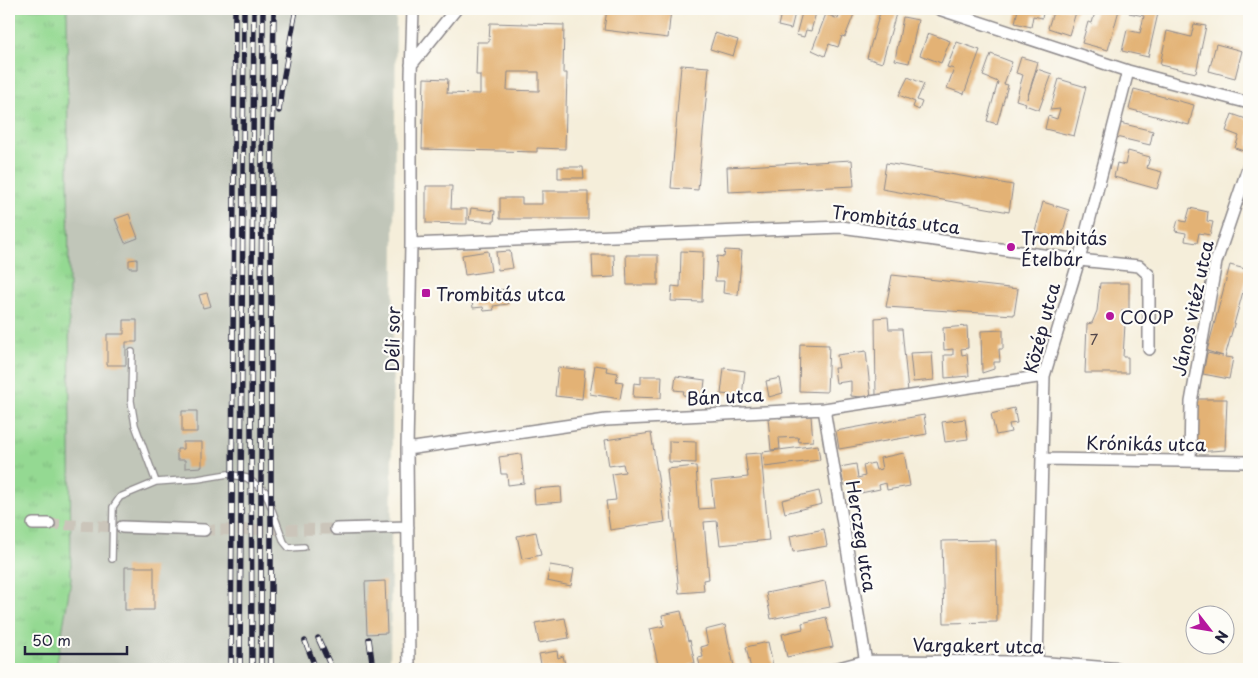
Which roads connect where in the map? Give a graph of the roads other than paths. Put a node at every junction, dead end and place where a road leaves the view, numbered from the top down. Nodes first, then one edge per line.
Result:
1 (413, 9) edge
2 (456, 9) edge
3 (944, 10) edge
4 (411, 65) junction
5 (1128, 71) junction
6 (1249, 103) edge
7 (1249, 164) edge
8 (411, 244) junction
9 (1079, 260) junction
10 (1149, 349) dead end
11 (132, 352) dead end
12 (1044, 376) junction
13 (824, 409) junction
14 (408, 449) junction
15 (1042, 459) junction
16 (1190, 461) junction
17 (1249, 462) edge
18 (156, 482) junction
19 (33, 524) dead end
20 (49, 524) tunnel mouth
21 (408, 526) junction
22 (122, 527) tunnel mouth
23 (336, 529) tunnel mouth
24 (204, 530) tunnel mouth
25 (304, 548) dead end
26 (112, 559) dead end
27 (1038, 662) junction
28 (866, 665) edge
29 (409, 669) edge
30 (835, 669) edge
31 (1121, 669) edge

1 - 4 street, Déli sor
2 - 4 street
3 - 5 street
4 - 8 street, Déli sor
5 - 6 street
5 - 9 street, Közép utca
7 - 16 street, János vitéz utca
8 - 9 street, Trombitás utca
8 - 14 street, Déli sor
9 - 10 street, Trombitás utca
9 - 12 street, Közép utca
11 - 18 lane
12 - 13 street, Bán utca
12 - 15 street, Közép utca
13 - 14 street, Bán utca
13 - 28 street, Herczeg utca
14 - 21 street, Déli sor
15 - 16 street, Krónikás utca
15 - 27 street, Közép utca
16 - 17 street, Krónikás utca
18 - 25 lane
18 - 26 lane
19 - 20 street
21 - 23 street
21 - 29 street, Déli sor
22 - 24 street
27 - 28 street, Vargakert utca
27 - 31 street, Vargakert utca
28 - 30 street, Vargakert utca

